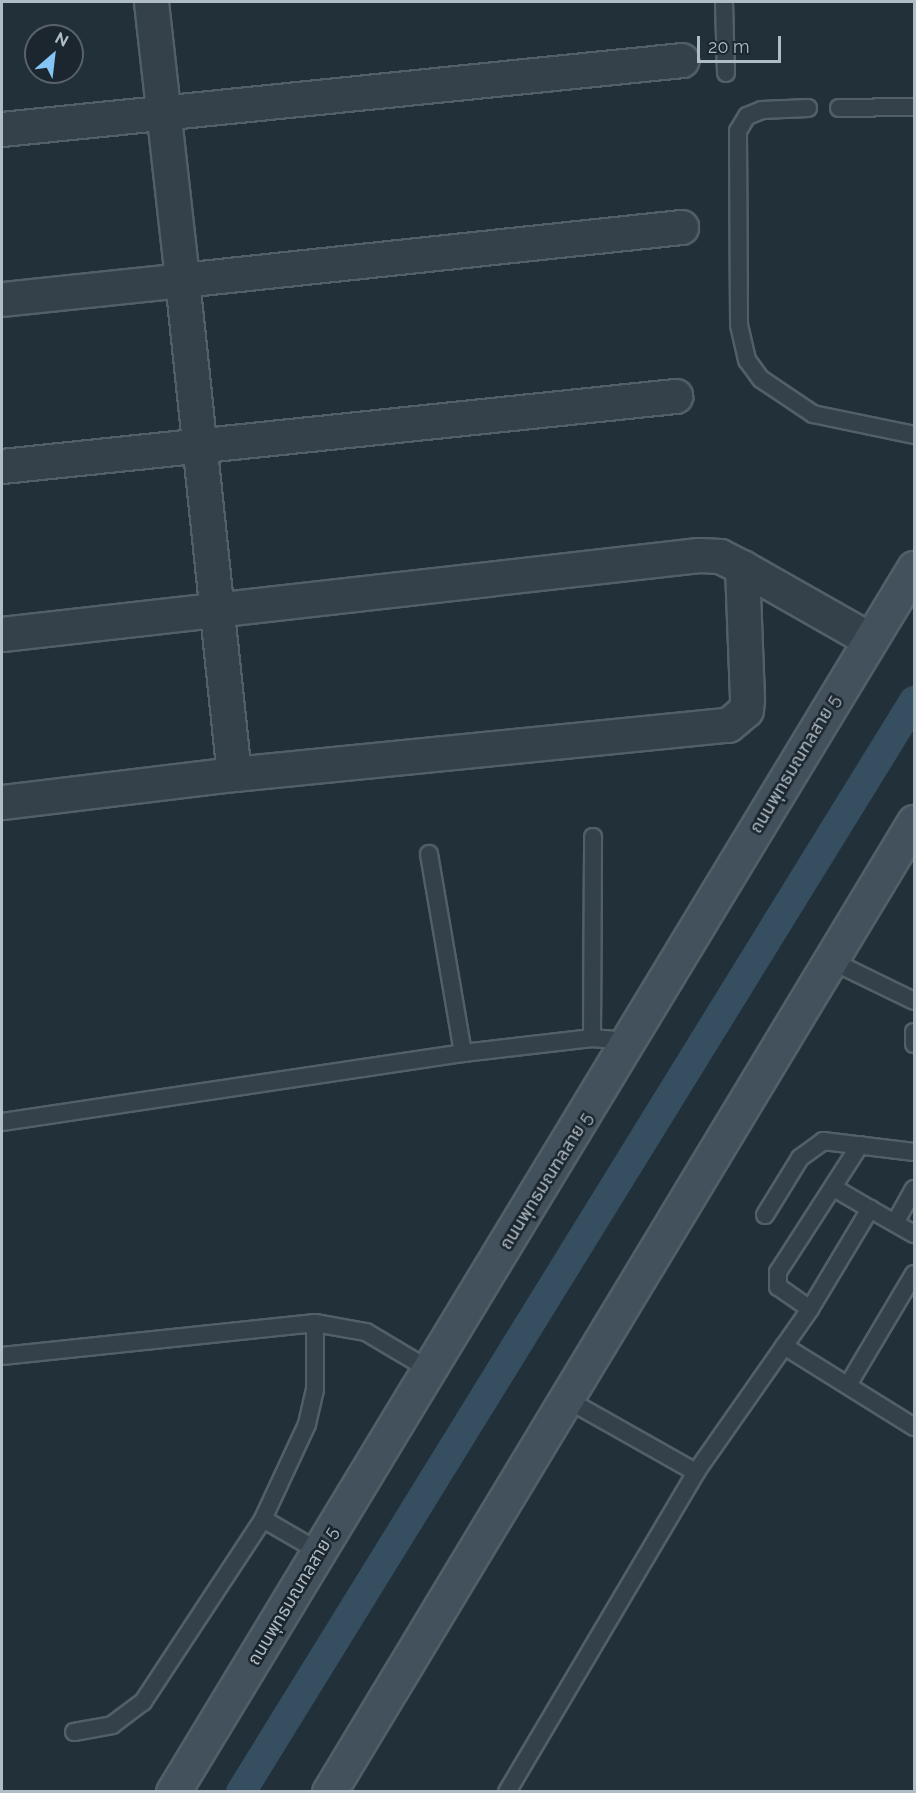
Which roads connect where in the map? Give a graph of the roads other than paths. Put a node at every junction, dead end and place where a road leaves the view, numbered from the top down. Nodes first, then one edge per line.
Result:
1 (151, 2) edge
2 (724, 2) edge
3 (682, 60) dead end
4 (726, 73) dead end
5 (915, 107) edge
6 (808, 108) dead end
7 (839, 108) dead end
8 (160, 111) junction
9 (2, 129) edge
10 (681, 227) dead end
11 (182, 280) junction
12 (2, 299) edge
13 (675, 396) dead end
14 (915, 435) edge
15 (201, 443) junction
16 (2, 466) edge
17 (742, 567) junction
18 (915, 568) edge
19 (217, 610) junction
20 (2, 634) edge
21 (869, 639) junction
22 (234, 774) junction
23 (2, 802) edge
24 (915, 822) edge
25 (593, 837) dead end
26 (429, 854) dead end
27 (832, 961) junction
28 (915, 1001) edge
29 (915, 1032) edge
30 (592, 1038) junction
31 (631, 1041) junction
32 (915, 1044) edge
33 (463, 1053) junction
34 (2, 1122) edge
35 (860, 1145) junction
36 (915, 1152) edge
37 (834, 1188) junction
38 (915, 1189) edge
39 (870, 1209) junction
40 (765, 1215) dead end
41 (895, 1223) junction
42 (915, 1234) edge
43 (915, 1274) edge
44 (810, 1309) junction
45 (315, 1323) junction
46 (784, 1346) junction
47 (2, 1356) edge
48 (430, 1370) junction
49 (849, 1385) junction
50 (568, 1400) junction
51 (915, 1427) edge
52 (696, 1472) junction
53 (263, 1519) junction
54 (320, 1552) junction
55 (74, 1732) dead end
56 (173, 1791) edge
57 (329, 1791) edge
58 (507, 1791) edge

1 - 8 street
2 - 4 lane
3 - 8 street
5 - 7 lane
6 - 14 lane
8 - 9 street
8 - 11 street
10 - 11 street
11 - 12 street
11 - 15 street
13 - 15 street
15 - 16 street
15 - 19 street
17 - 19 street
17 - 21 street
17 - 22 street
18 - 21 main road, ถนนพุทธมณฑลสาย 5
19 - 20 street
19 - 22 street
21 - 31 main road, ถนนพุทธมณฑลสาย 5
22 - 23 street
24 - 27 main road
25 - 30 lane
26 - 33 lane
27 - 28 lane
27 - 50 main road
29 - 32 lane
30 - 31 lane
30 - 33 lane
31 - 48 main road, ถนนพุทธมณฑลสาย 5
33 - 34 lane
35 - 36 lane
35 - 37 lane
35 - 40 lane
37 - 39 lane
37 - 44 lane
38 - 41 lane
39 - 41 lane
39 - 44 lane
41 - 42 lane
43 - 49 lane
44 - 46 lane
45 - 47 lane
45 - 48 lane
45 - 53 lane
46 - 49 lane
46 - 52 lane
48 - 54 main road, ถนนพุทธมณฑลสาย 5
49 - 51 lane
50 - 52 lane
50 - 57 main road
52 - 58 lane
53 - 54 lane
53 - 55 lane
54 - 56 main road, ถนนพุทธมณฑลสาย 5

